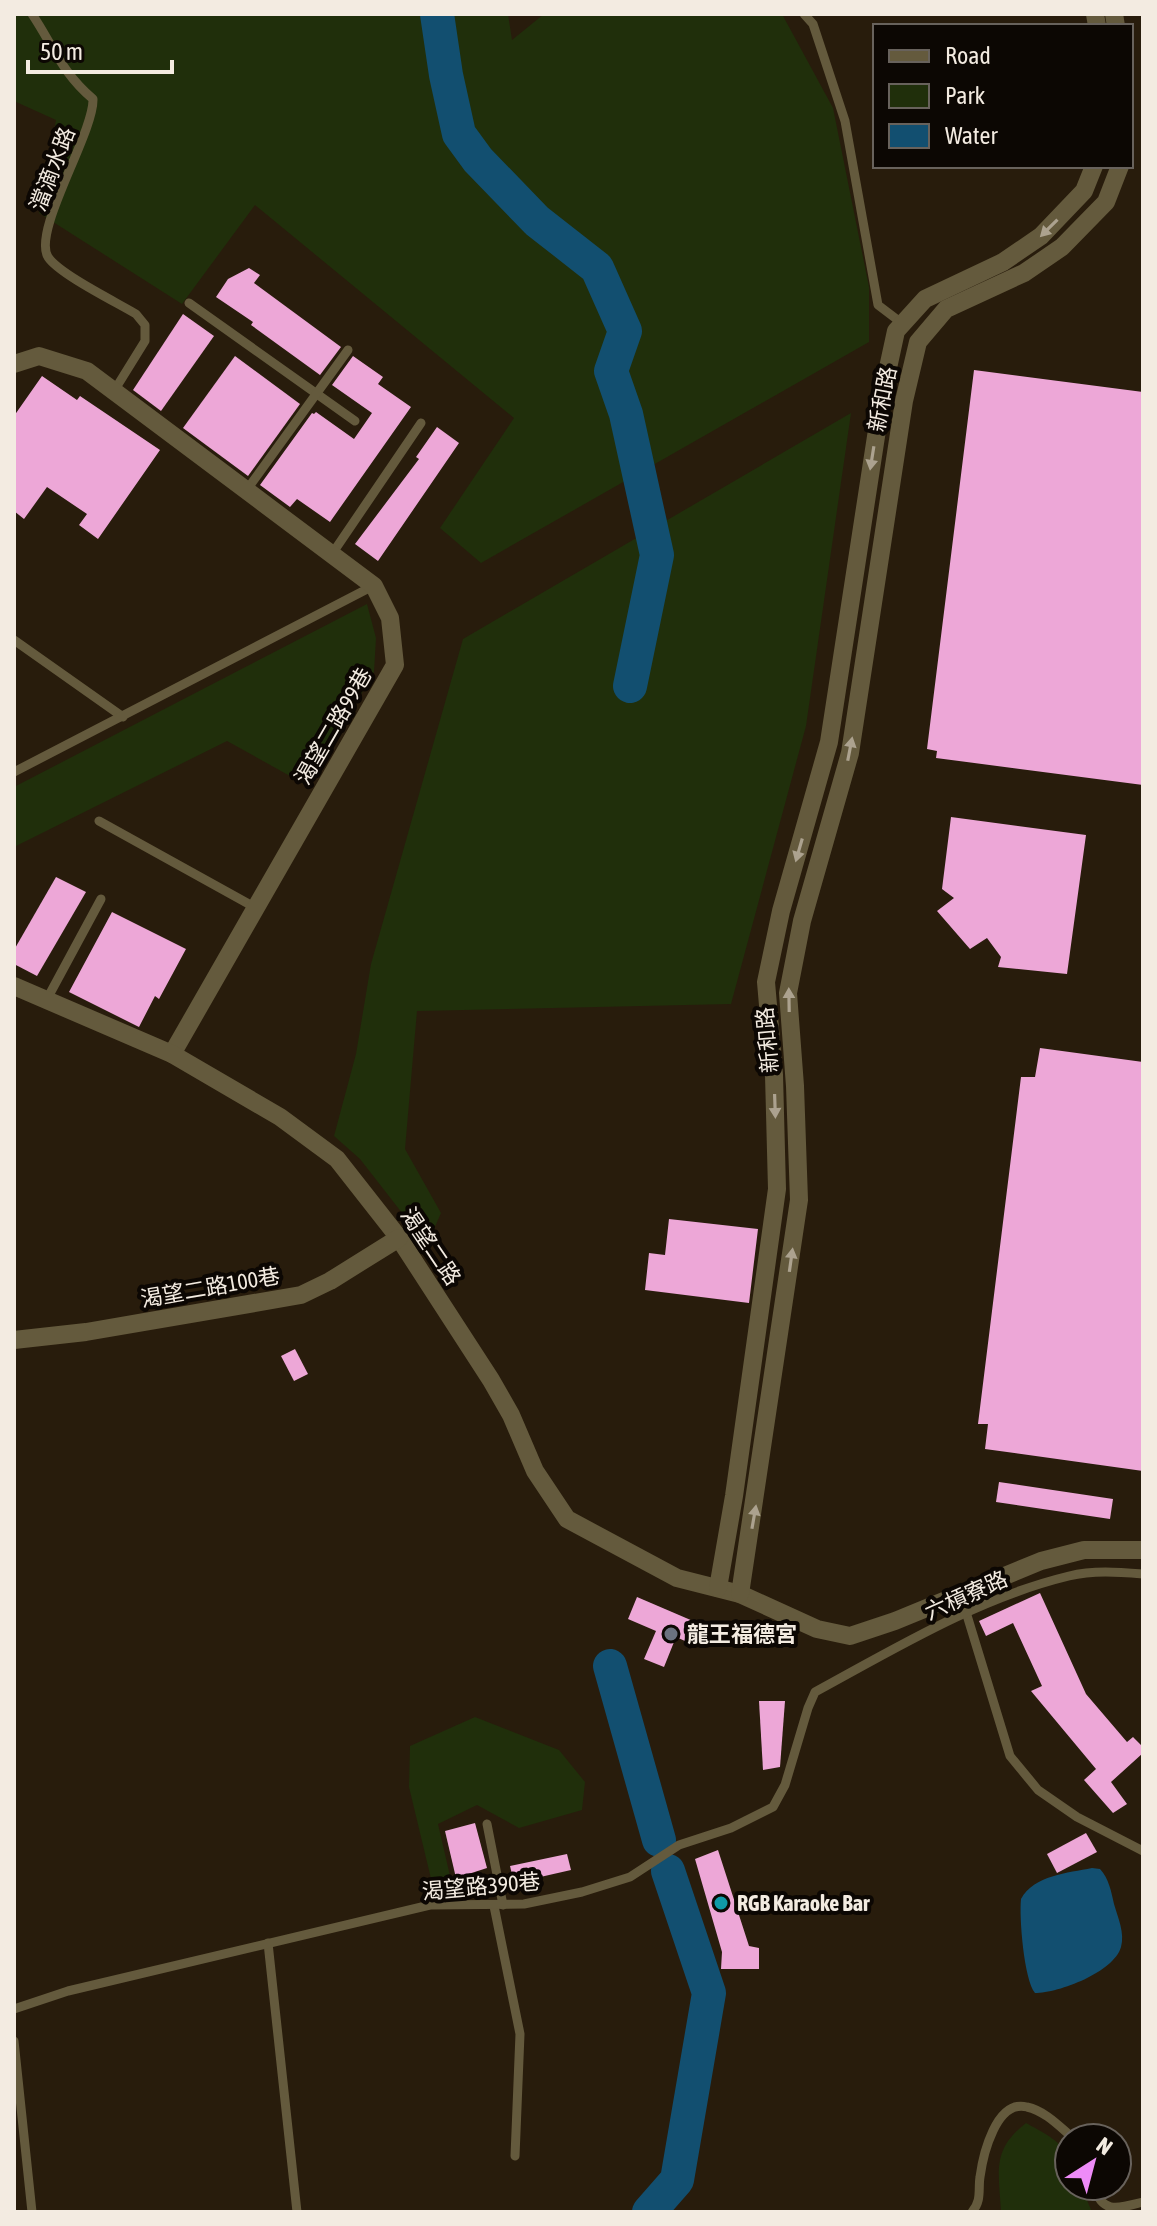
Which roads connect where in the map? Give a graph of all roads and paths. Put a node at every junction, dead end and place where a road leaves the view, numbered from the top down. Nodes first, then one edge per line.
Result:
1 (32, 14) edge
2 (804, 14) edge
3 (1093, 168) edge
4 (1119, 168) edge
5 (189, 303) dead end
6 (903, 324) junction
7 (348, 350) dead end
8 (14, 363) edge
9 (113, 393) junction
10 (317, 394) junction
11 (355, 421) dead end
12 (421, 423) dead end
13 (246, 491) junction
14 (332, 554) junction
15 (374, 586) junction
16 (14, 640) edge
17 (123, 717) junction
18 (14, 772) edge
19 (99, 821) dead end
20 (101, 899) dead end
21 (256, 908) junction
22 (14, 986) edge
23 (47, 999) junction
24 (172, 1054) junction
25 (399, 1238) junction
26 (14, 1340) edge
27 (1143, 1550) edge
28 (1143, 1574) edge
29 (718, 1588) junction
30 (740, 1594) junction
31 (966, 1612) junction
32 (815, 1692) joint
33 (487, 1824) dead end
34 (1143, 1851) edge
35 (499, 1905) junction
36 (268, 1943) junction
37 (14, 2009) edge
38 (14, 2041) edge
39 (1055, 2122) edge
40 (515, 2156) dead end
41 (1101, 2202) edge
42 (1143, 2202) edge
43 (32, 2212) edge
44 (297, 2212) edge
45 (972, 2212) edge

1 - 9 lane, 澢滴水路
2 - 6 lane
3 -> 6 street, 新和路
30 -> 4 street, 新和路
5 - 10 lane
6 -> 29 street, 新和路
7 - 10 lane
8 - 9 street, 渴望二路99巷
9 - 13 street, 渴望二路99巷
10 - 11 lane
10 - 13 lane
12 - 14 lane
13 - 14 street, 渴望二路99巷
14 - 15 street, 渴望二路99巷
15 - 17 lane
15 - 21 street, 渴望二路99巷
16 - 17 lane
17 - 18 lane
19 - 21 lane
20 - 23 lane
21 - 24 street, 渴望二路99巷
22 - 23 street, 渴望二路
23 - 24 street, 渴望二路
24 - 25 street, 渴望二路
25 - 26 street, 渴望二路100巷
25 - 29 street, 渴望二路
27 - 30 street
28 - 31 lane, 六槓寮路
29 - 30 street, 渴望二路
31 - 32 lane, 六槓寮路
31 - 34 lane
32 - 35 lane, 渴望路390巷
33 - 35 lane
35 - 36 lane, 渴望路390巷
35 - 40 lane
36 - 37 lane, 渴望路390巷
36 - 44 lane
38 - 43 lane
39 - 45 lane
41 - 42 lane

